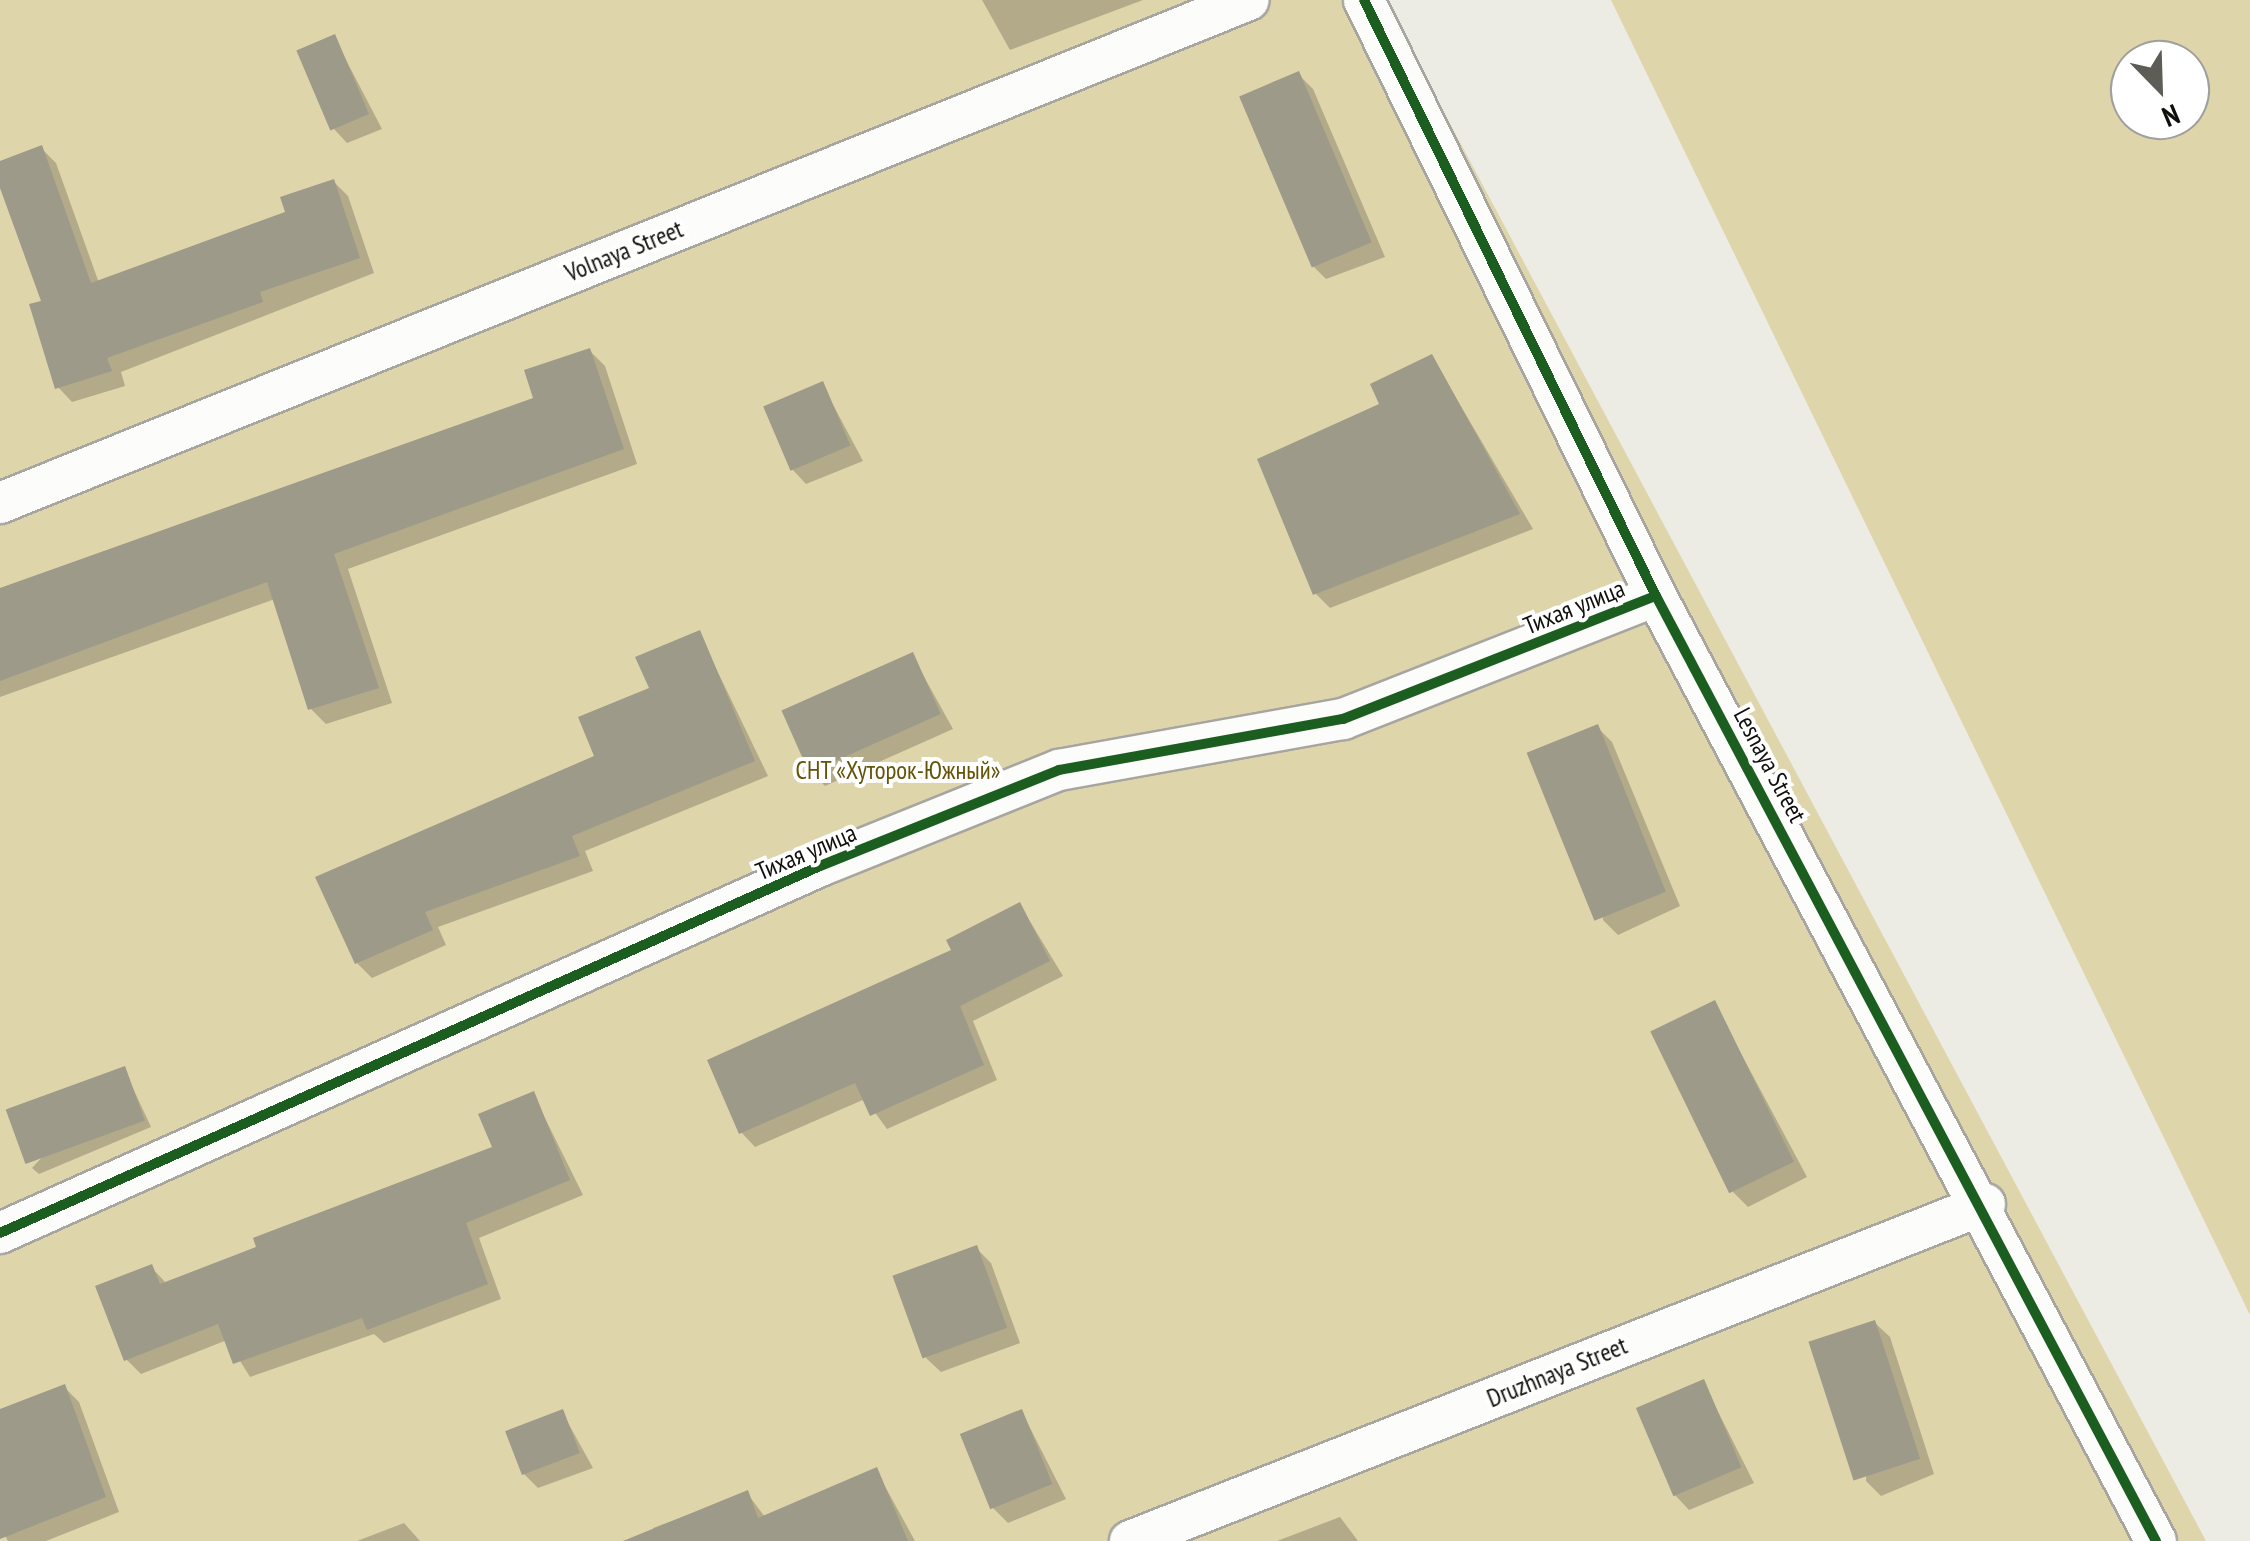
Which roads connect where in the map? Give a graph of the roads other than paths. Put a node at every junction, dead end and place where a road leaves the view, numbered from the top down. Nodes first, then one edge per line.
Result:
1 (1249, 0) edge
2 (1364, 0) edge
3 (0, 503) edge
4 (1656, 596) junction
5 (1985, 1204) junction
6 (0, 1233) edge
7 (1130, 1541) edge
8 (2156, 1541) edge

1 - 3 street, Volnaya Street
2 - 4 street, Lesnaya Street
4 - 5 street, Lesnaya Street
4 - 6 street, Тихая улица
5 - 7 street, Druzhnaya Street
5 - 8 street, Lesnaya Street

